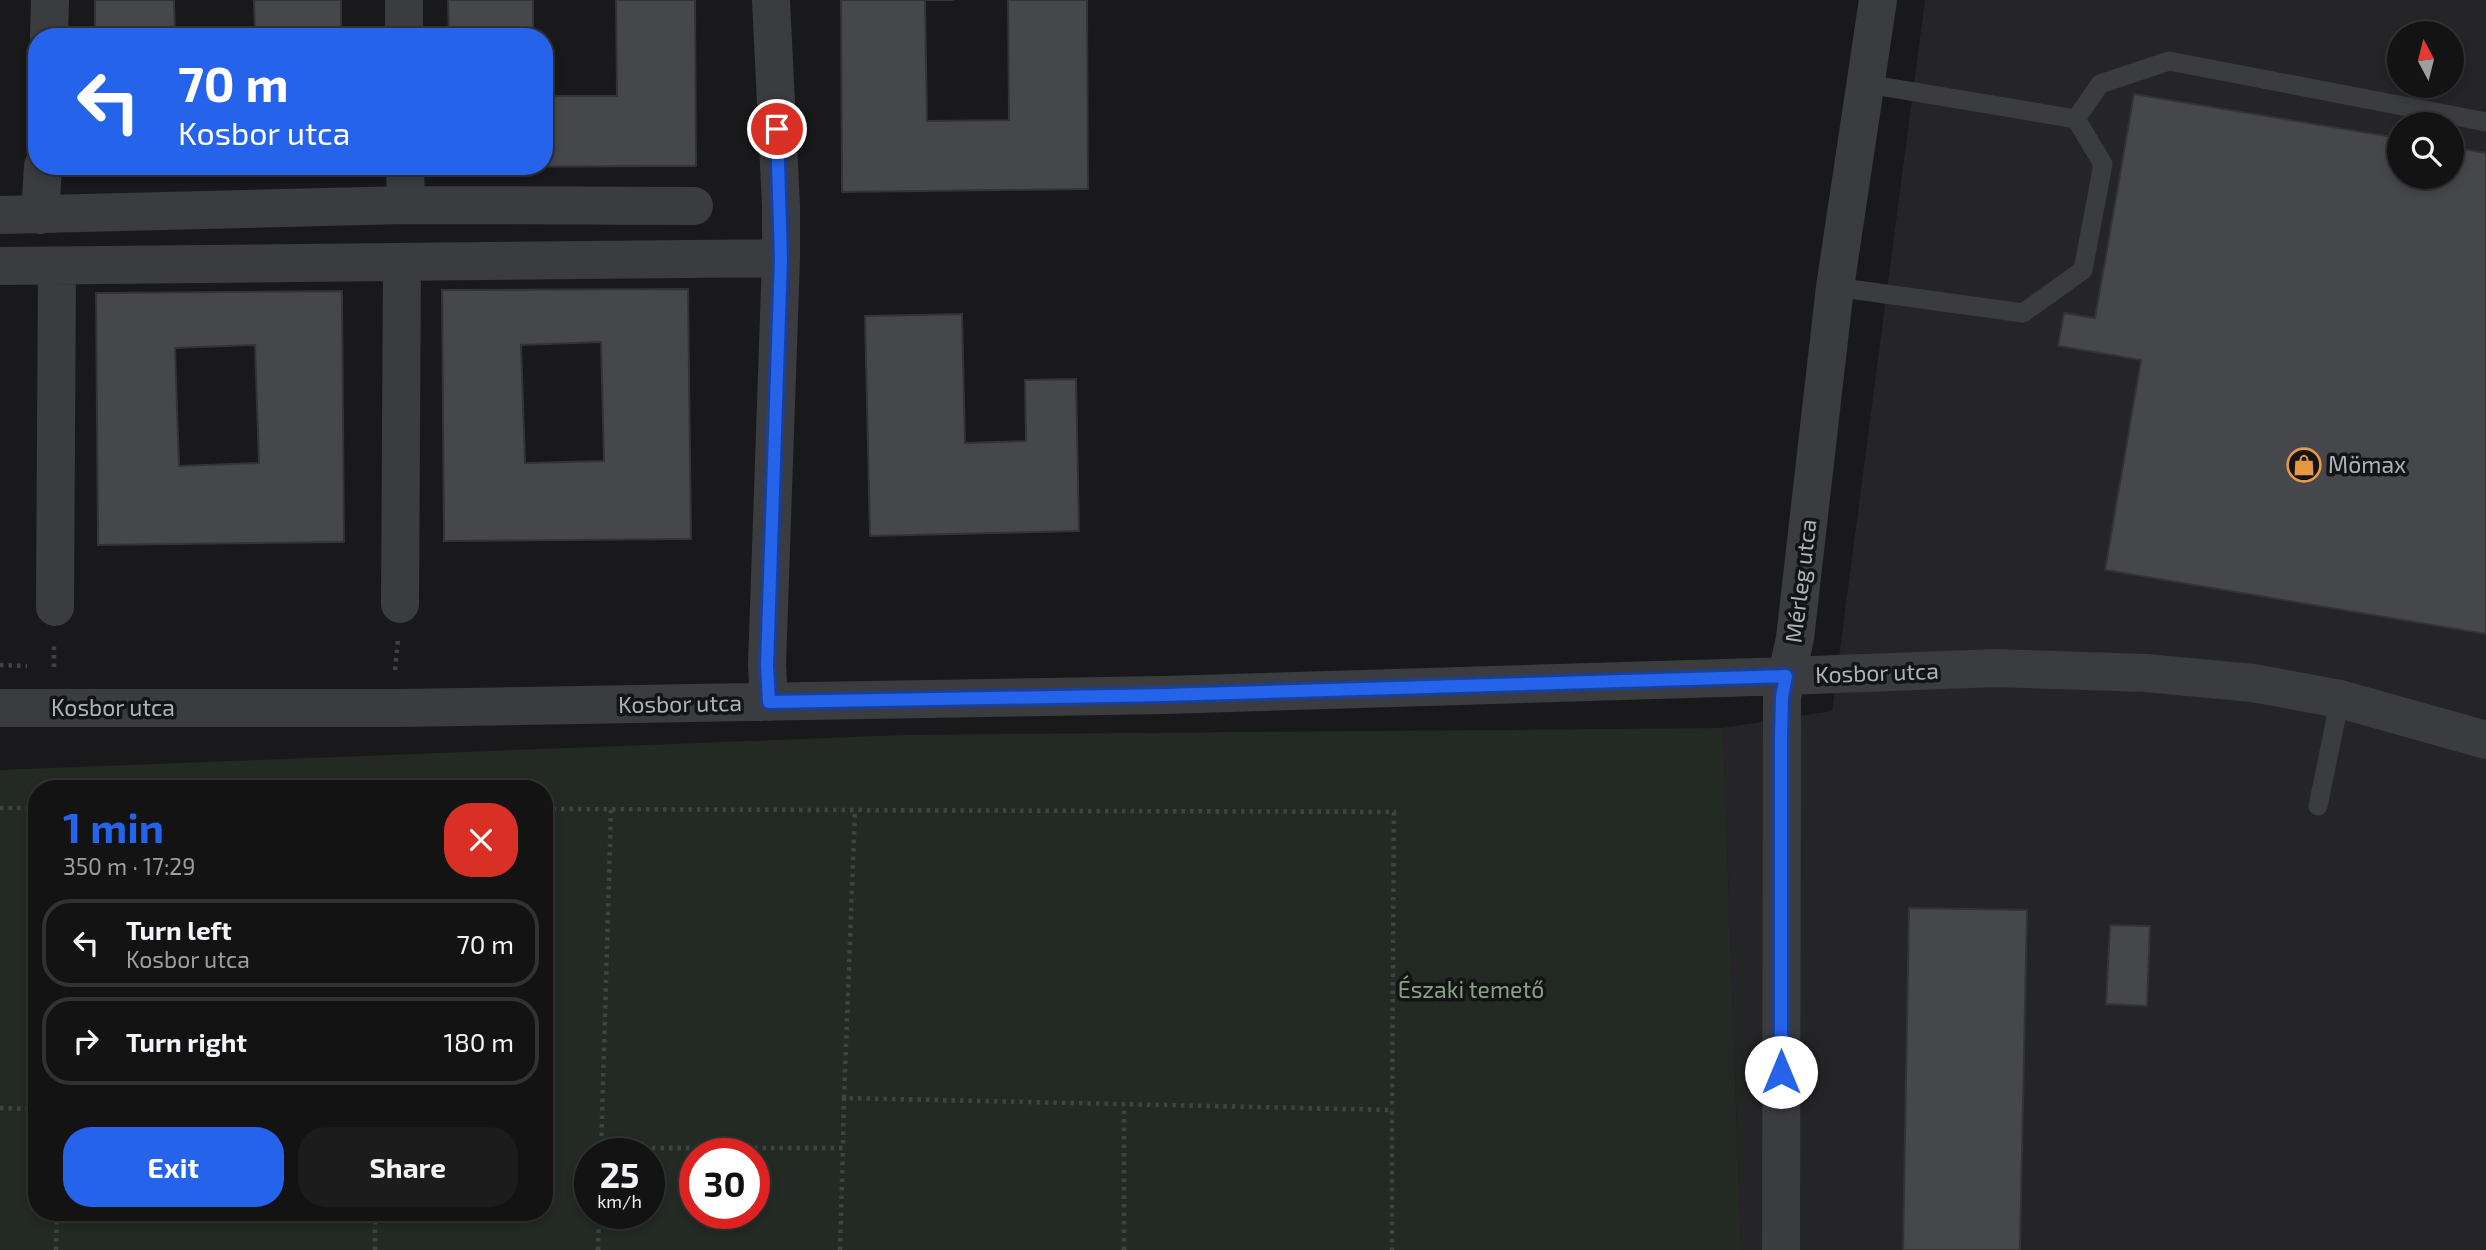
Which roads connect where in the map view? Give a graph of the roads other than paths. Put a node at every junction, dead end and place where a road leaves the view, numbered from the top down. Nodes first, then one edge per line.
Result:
1 (50, 0) edge
2 (404, 0) edge
3 (771, 0) edge
4 (1878, 0) edge
5 (48, 28) edge
6 (404, 28) edge
7 (1867, 84) junction
8 (2076, 119) junction
9 (2486, 122) edge
10 (42, 175) edge
11 (405, 175) edge
12 (405, 205) junction
13 (694, 206) dead end
14 (0, 215) edge
15 (40, 215) junction
16 (781, 258) junction
17 (402, 262) junction
18 (0, 266) edge
19 (57, 266) junction
20 (1835, 287) junction
21 (400, 604) dead end
22 (55, 607) dead end
23 (1786, 676) junction
24 (2340, 699) junction
25 (769, 702) junction
26 (0, 708) edge
27 (2486, 740) edge
28 (2318, 806) dead end
29 (1781, 1250) edge

1 - 5 street
2 - 6 street
3 - 16 street
4 - 7 street, Mérleg utca
7 - 8 lane
7 - 20 street, Mérleg utca
8 - 9 lane
8 - 20 lane
10 - 15 street
11 - 12 street
12 - 13 street
12 - 15 street
14 - 15 street
16 - 17 street
16 - 25 street
17 - 19 street
17 - 21 street
18 - 19 street
19 - 22 street
20 - 23 street, Mérleg utca
23 - 24 street, Kosbor utca
23 - 25 street, Kosbor utca
23 - 29 street, Mérleg utca
24 - 27 street, Kosbor utca
24 - 28 lane
25 - 26 street, Kosbor utca

